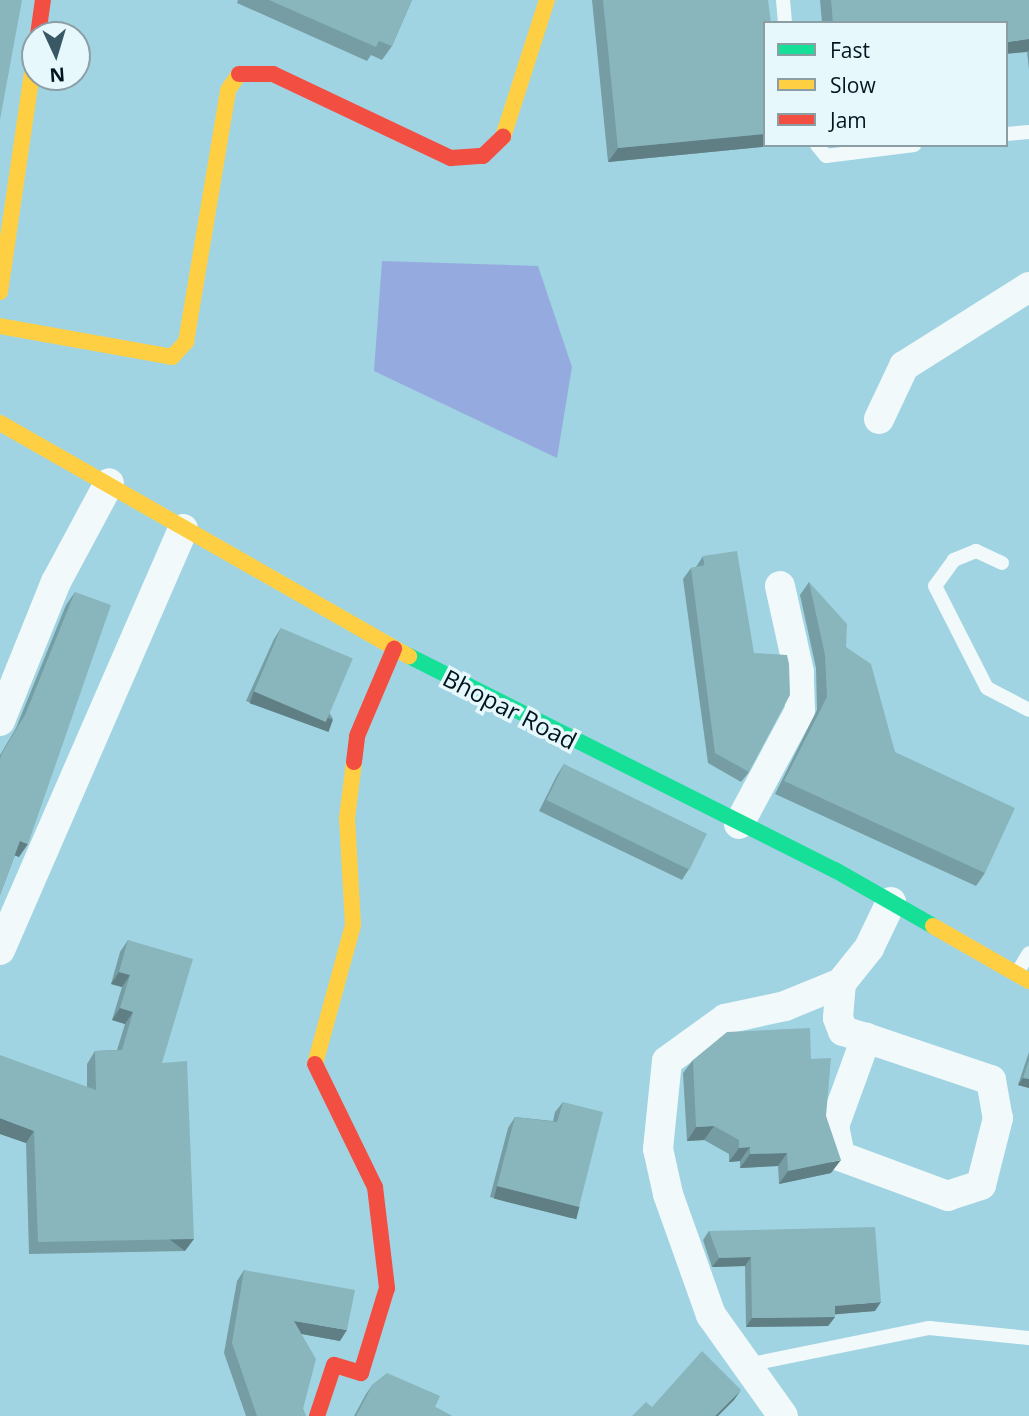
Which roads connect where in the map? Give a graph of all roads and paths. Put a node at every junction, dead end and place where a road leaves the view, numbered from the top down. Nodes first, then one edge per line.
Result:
1 (43, 0) edge
2 (547, 0) edge
3 (783, 0) edge
4 (40, 21) edge
5 (785, 21) edge
6 (29, 91) edge
7 (1029, 132) edge
8 (1008, 134) edge
9 (819, 147) edge
10 (899, 147) edge
11 (1029, 287) edge
12 (0, 292) edge
13 (0, 326) edge
14 (879, 419) dead end
15 (0, 423) edge
16 (109, 483) junction
17 (183, 529) junction
18 (1002, 563) dead end
19 (780, 586) dead end
20 (394, 649) junction
21 (1029, 709) edge
22 (0, 721) edge
23 (739, 824) junction
24 (891, 902) junction
25 (0, 950) edge
26 (1029, 953) edge
27 (1023, 978) edge
28 (841, 983) junction
29 (866, 1038) junction
30 (1029, 1338) edge
31 (747, 1365) junction
32 (317, 1416) edge
33 (783, 1416) edge

1 - 4 street
2 - 13 street
3 - 5 lane
6 - 12 street
7 - 8 lane
9 - 10 lane
11 - 14 street
15 - 16 street, Bhopar Road
16 - 17 street, Bhopar Road
16 - 22 street
17 - 20 street, Bhopar Road
17 - 25 street
18 - 21 lane
19 - 23 street
20 - 23 street, Bhopar Road
20 - 32 street
23 - 24 street, Bhopar Road
24 - 27 street, Bhopar Road
24 - 28 street
26 - 27 lane
28 - 29 street
28 - 31 street
29 - 29 street
30 - 31 lane
31 - 33 street

